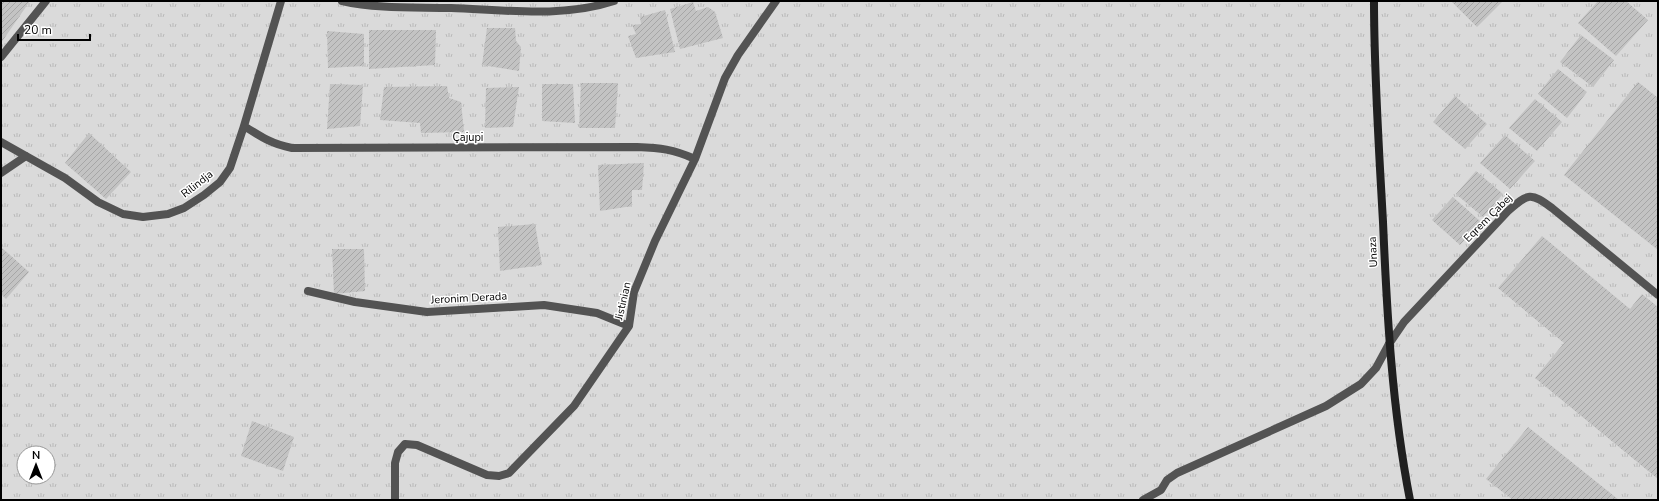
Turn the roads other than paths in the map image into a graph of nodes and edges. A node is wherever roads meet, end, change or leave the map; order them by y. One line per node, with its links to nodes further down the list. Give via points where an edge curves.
1 (46, 1): 7 (street)
2 (282, 1): 8 (street, Rilindja)
3 (342, 1): 4 (street, via 384,7 568,11)
4 (614, 1)
5 (776, 1): 11 (street, Jistinian, via 741,49 725,78)
6 (1374, 1): 16 (main road, Unaza, via 1374,50)
7 (1, 56)
8 (244, 126): 10 (street, Rilindja, via 230,168 220,182 184,208 168,214 143,217 123,214 98,202 65,178); 11 (street, Çajupi, via 276,145 292,148 637,147 679,151)
9 (1, 142): 10 (street, Rilindja)
10 (26, 156): 12 (street)
11 (695, 159): 15 (street, Jistinian, via 655,241 634,292)
12 (1, 173)
13 (308, 292): 15 (street, Jeronim Derada, via 355,302 427,312 544,305 597,313)
14 (1658, 295): 16 (street, Eqrem Çabej, via 1539,198 1528,196 1508,211 1404,322)
15 (630, 326): 17 (street, Jistinian, via 574,406 510,473 499,476 487,475 417,445 405,444 398,452 395,463)
16 (1389, 344): 18 (street, Eqrem Çabej, via 1376,368 1361,384 1326,406 1177,473 1167,480 1161,490); 19 (main road, Unaza, via 1395,406)
17 (395, 500)
18 (1143, 500)
19 (1410, 500)

